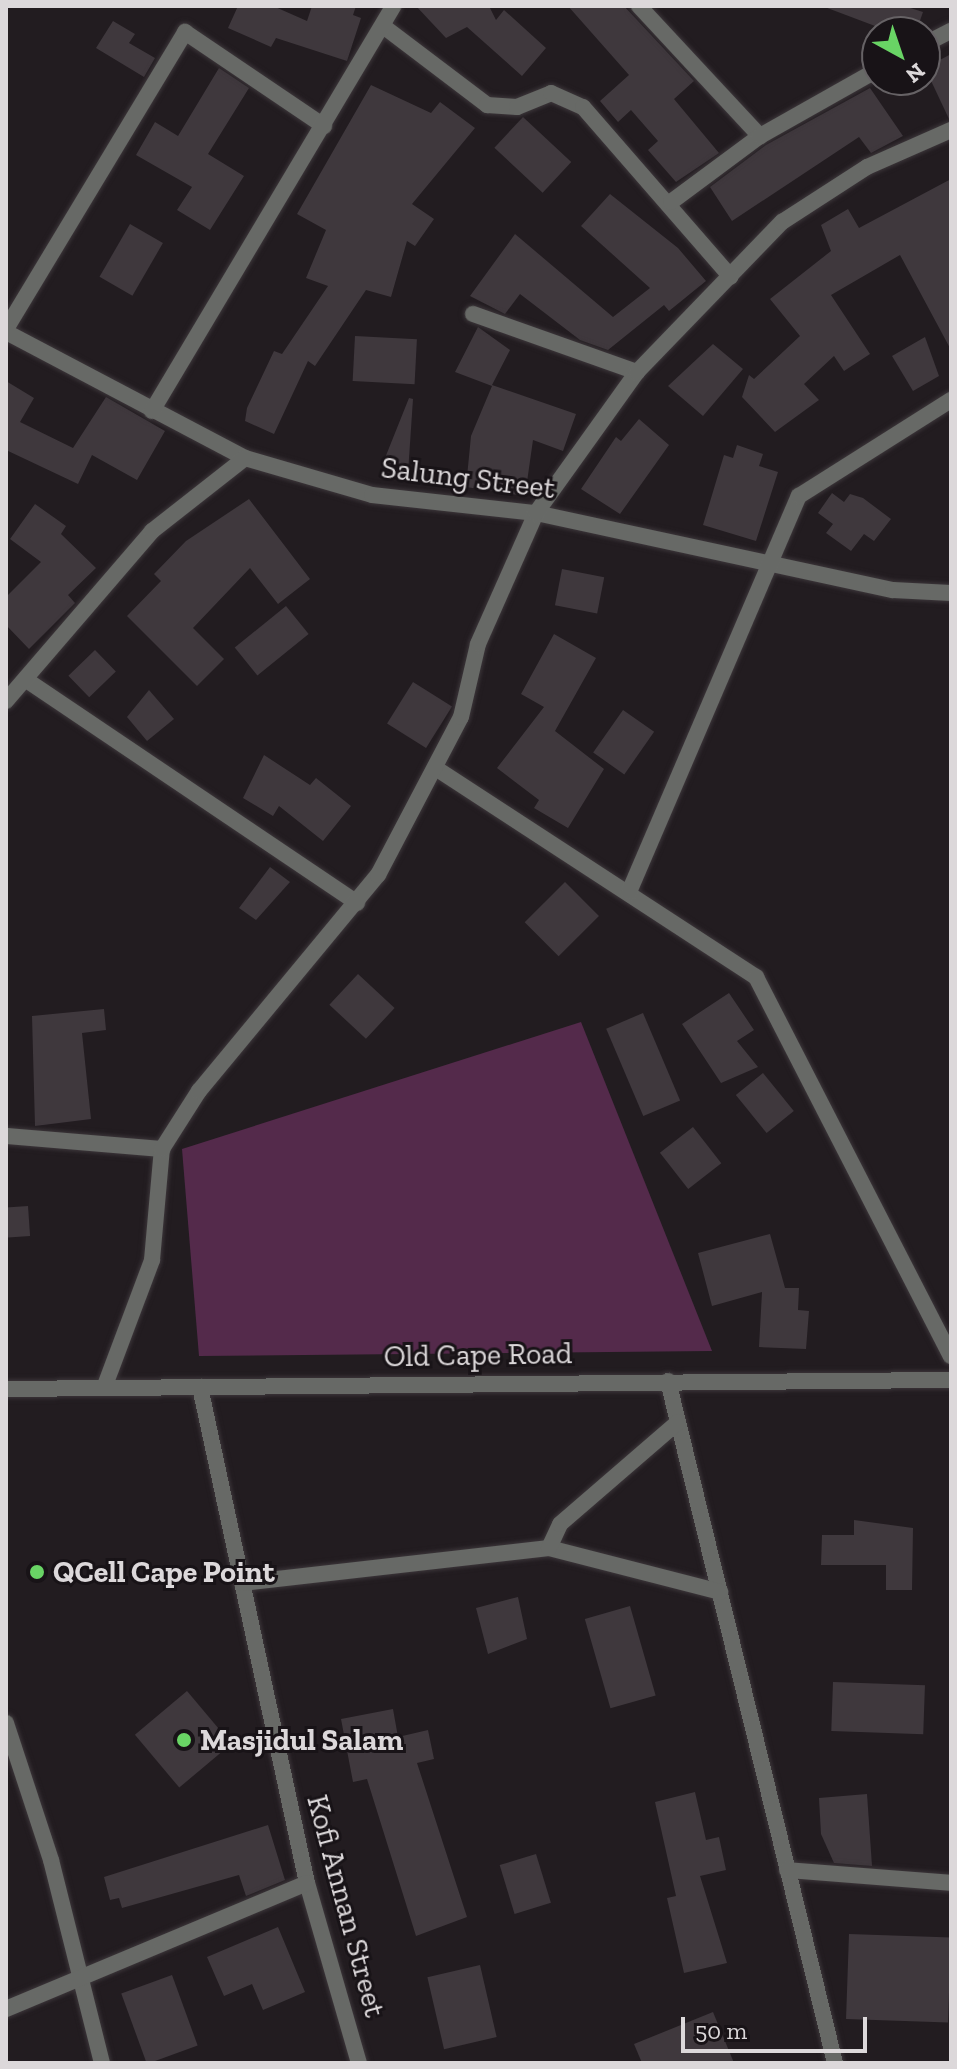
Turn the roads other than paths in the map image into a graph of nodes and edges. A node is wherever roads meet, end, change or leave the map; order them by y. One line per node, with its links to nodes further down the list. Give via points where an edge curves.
1 (393, 6): 3 (street)
2 (639, 6): 7 (street)
3 (383, 26): 5 (street); 8 (street, via 487,105 517,107 551,93 583,107)
4 (861, 79): 7 (street)
5 (324, 126): 11 (street, via 185,32); 14 (street)
6 (951, 130): 9 (street, via 867,167 782,222)
7 (760, 136): 8 (street)
8 (671, 202): 9 (street)
9 (731, 277): 12 (street)
10 (473, 314): 12 (street)
11 (6, 331): 14 (street, Salung Street)
12 (637, 372): 16 (street)
13 (951, 400): 17 (street, via 799,496)
14 (152, 411): 15 (street, Salung Street)
15 (245, 458): 16 (street, Salung Street, via 372,495); 19 (street, via 152,531)
16 (536, 513): 17 (street, Salung Street); 21 (street, via 478,644 461,717)
17 (770, 561): 18 (street, Salung Street, via 893,590); 22 (street)
18 (951, 593)
19 (28, 681): 20 (street); 23 (street)
20 (6, 701)
21 (437, 769): 22 (street); 23 (street)
22 (629, 892): 26 (street, via 756,977)
23 (357, 903): 25 (street, via 199,1091)
24 (6, 1136): 25 (street)
25 (162, 1149): 30 (street, via 152,1260)
26 (951, 1356)
27 (951, 1380): 28 (street, Old Cape Road)
28 (668, 1381): 29 (street, Old Cape Road); 32 (street)
29 (200, 1387): 30 (street, Old Cape Road); 34 (street, Kofi Annan Street)
30 (104, 1388): 31 (street, Old Cape Road)
31 (6, 1389)
32 (678, 1422): 33 (street, via 560,1524); 35 (street)
33 (549, 1548): 34 (street); 35 (street)
34 (242, 1583): 38 (street, Kofi Annan Street)
35 (720, 1592): 37 (street)
36 (6, 1723): 40 (street)
37 (787, 1870): 39 (street); 44 (street)
38 (307, 1883): 40 (street); 43 (street, Kofi Annan Street)
39 (951, 1883)
40 (80, 1973): 41 (street); 42 (street)
41 (6, 2009)
42 (102, 2063)
43 (359, 2063)
44 (835, 2063)

